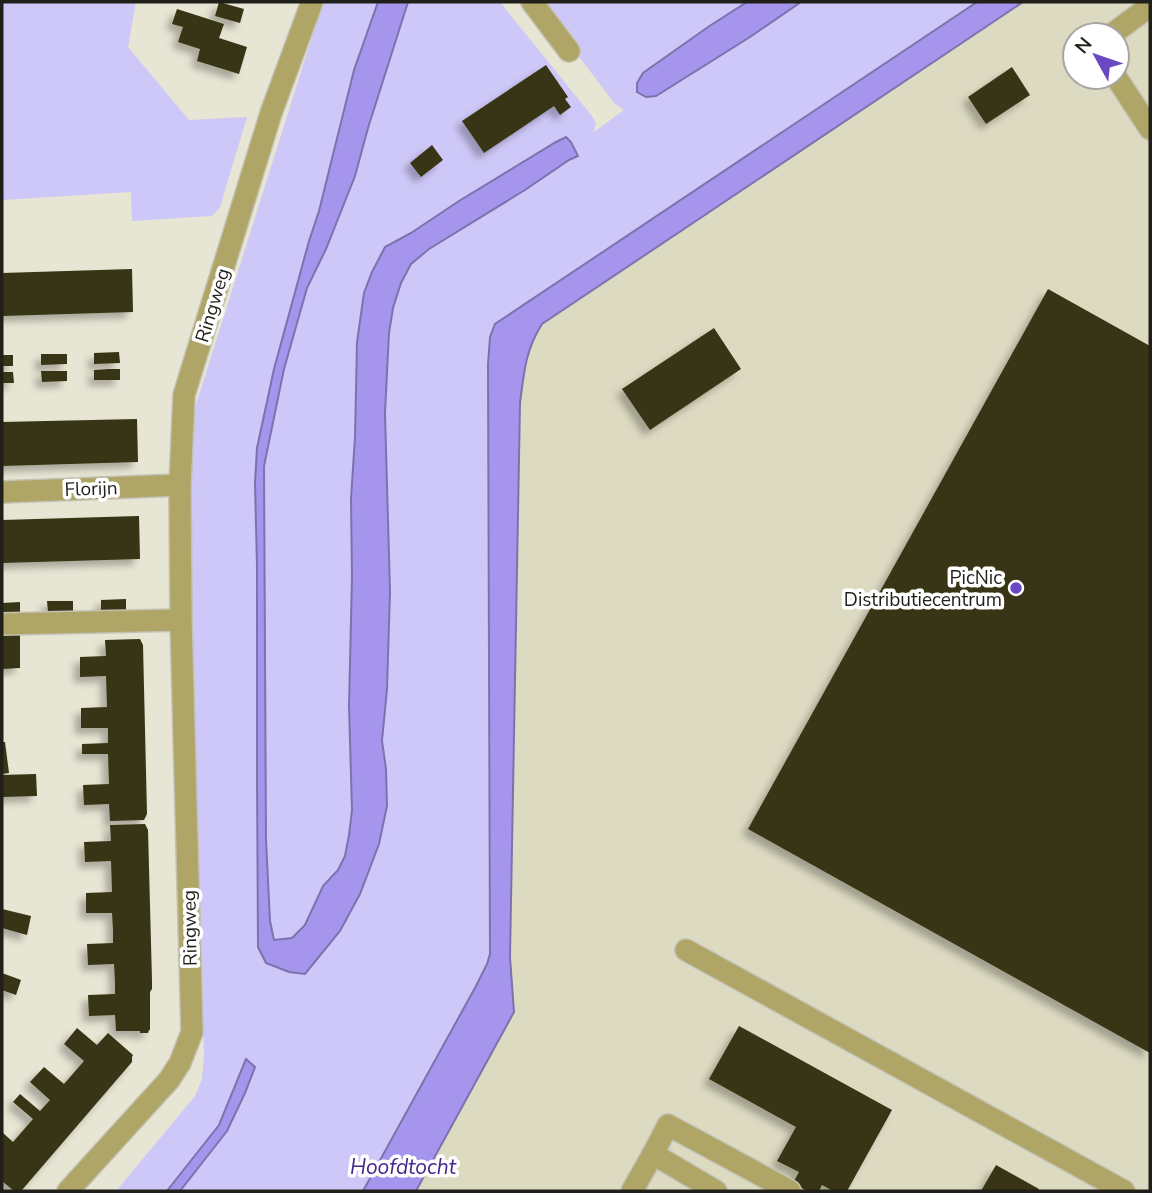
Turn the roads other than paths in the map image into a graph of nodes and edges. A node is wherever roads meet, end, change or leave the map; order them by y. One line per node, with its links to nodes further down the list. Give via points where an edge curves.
1 (312, 2): 8 (street, Ringweg, via 271,113 184,395)
2 (532, 2): 5 (street)
3 (1150, 6): 4 (street)
4 (1130, 21)
5 (569, 51)
6 (1125, 91): 7 (street)
7 (1150, 129)
8 (180, 485): 9 (street, Florijn); 10 (street, Ringweg)
9 (2, 492)
10 (181, 620): 11 (street); 14 (street, Ringweg, via 192,1032 169,1080)
11 (2, 624)
12 (686, 950): 18 (street)
13 (653, 1154): 15 (street); 16 (street); 17 (street, via 668,1125)
14 (68, 1191)
15 (632, 1191)
16 (716, 1191)
17 (790, 1191)
18 (1124, 1191)

